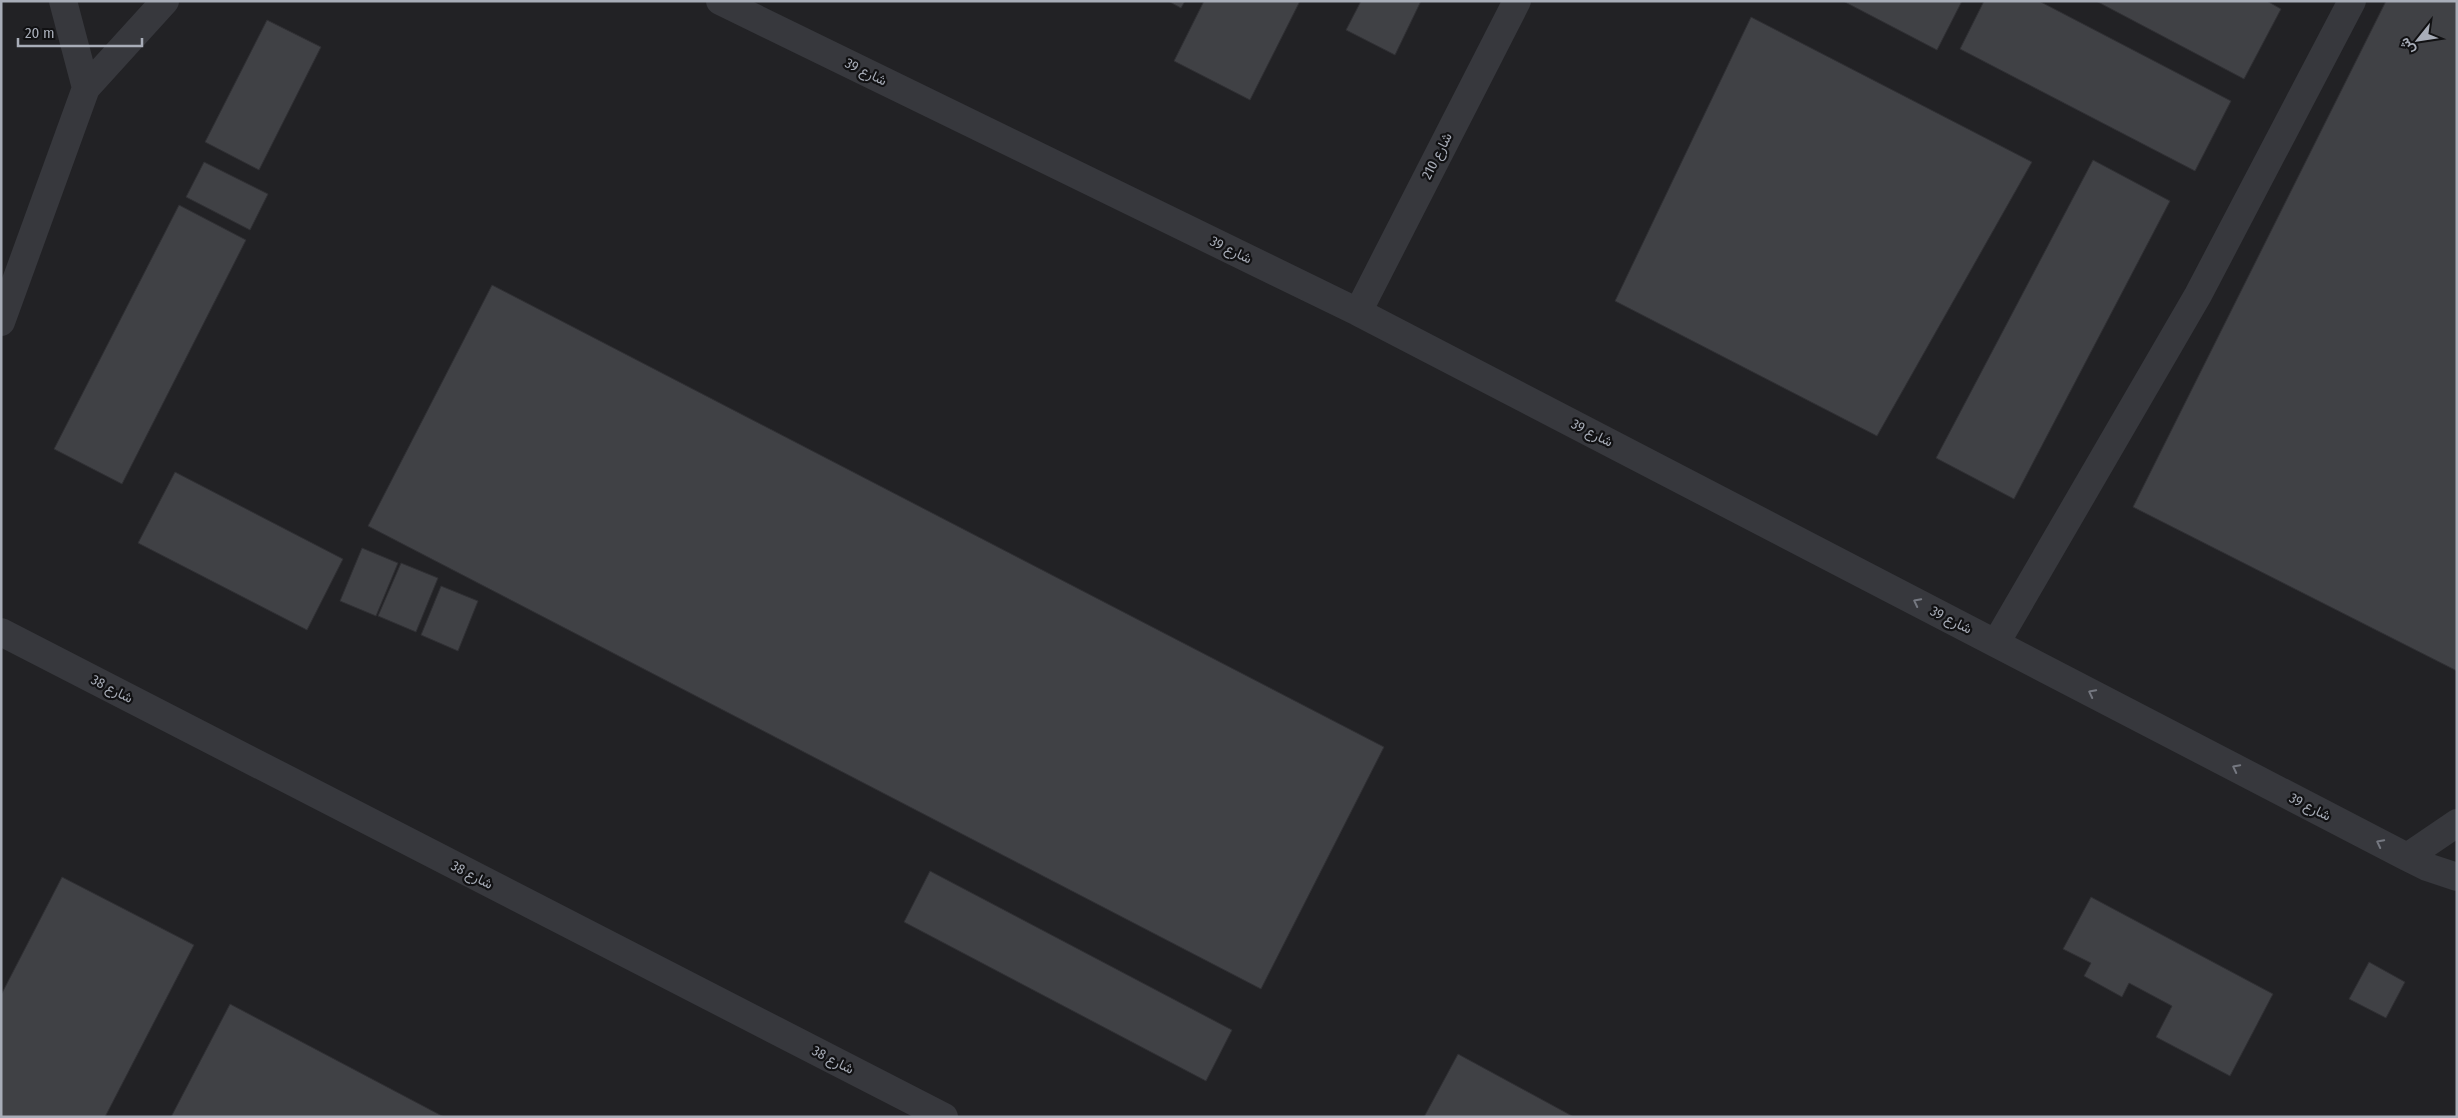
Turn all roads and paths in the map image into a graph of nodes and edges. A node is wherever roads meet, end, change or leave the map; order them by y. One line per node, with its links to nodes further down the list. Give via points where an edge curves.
1 (63, 1): 6 (street)
2 (165, 1): 6 (street)
3 (720, 1): 7 (street, شارع 39)
4 (1517, 1): 7 (street, شارع 210)
5 (2352, 1): 10 (street, via 2198,295)
6 (86, 88): 8 (street)
7 (1358, 312): 10 (street, شارع 39, one-way to 7)
8 (1, 322)
9 (1, 632): 14 (street, شارع 38)
10 (1996, 644): 12 (street, شارع 39, one-way to 10)
11 (2457, 823): 12 (street)
12 (2407, 857): 13 (street, شارع 39)
13 (2457, 877)
14 (944, 1117)

